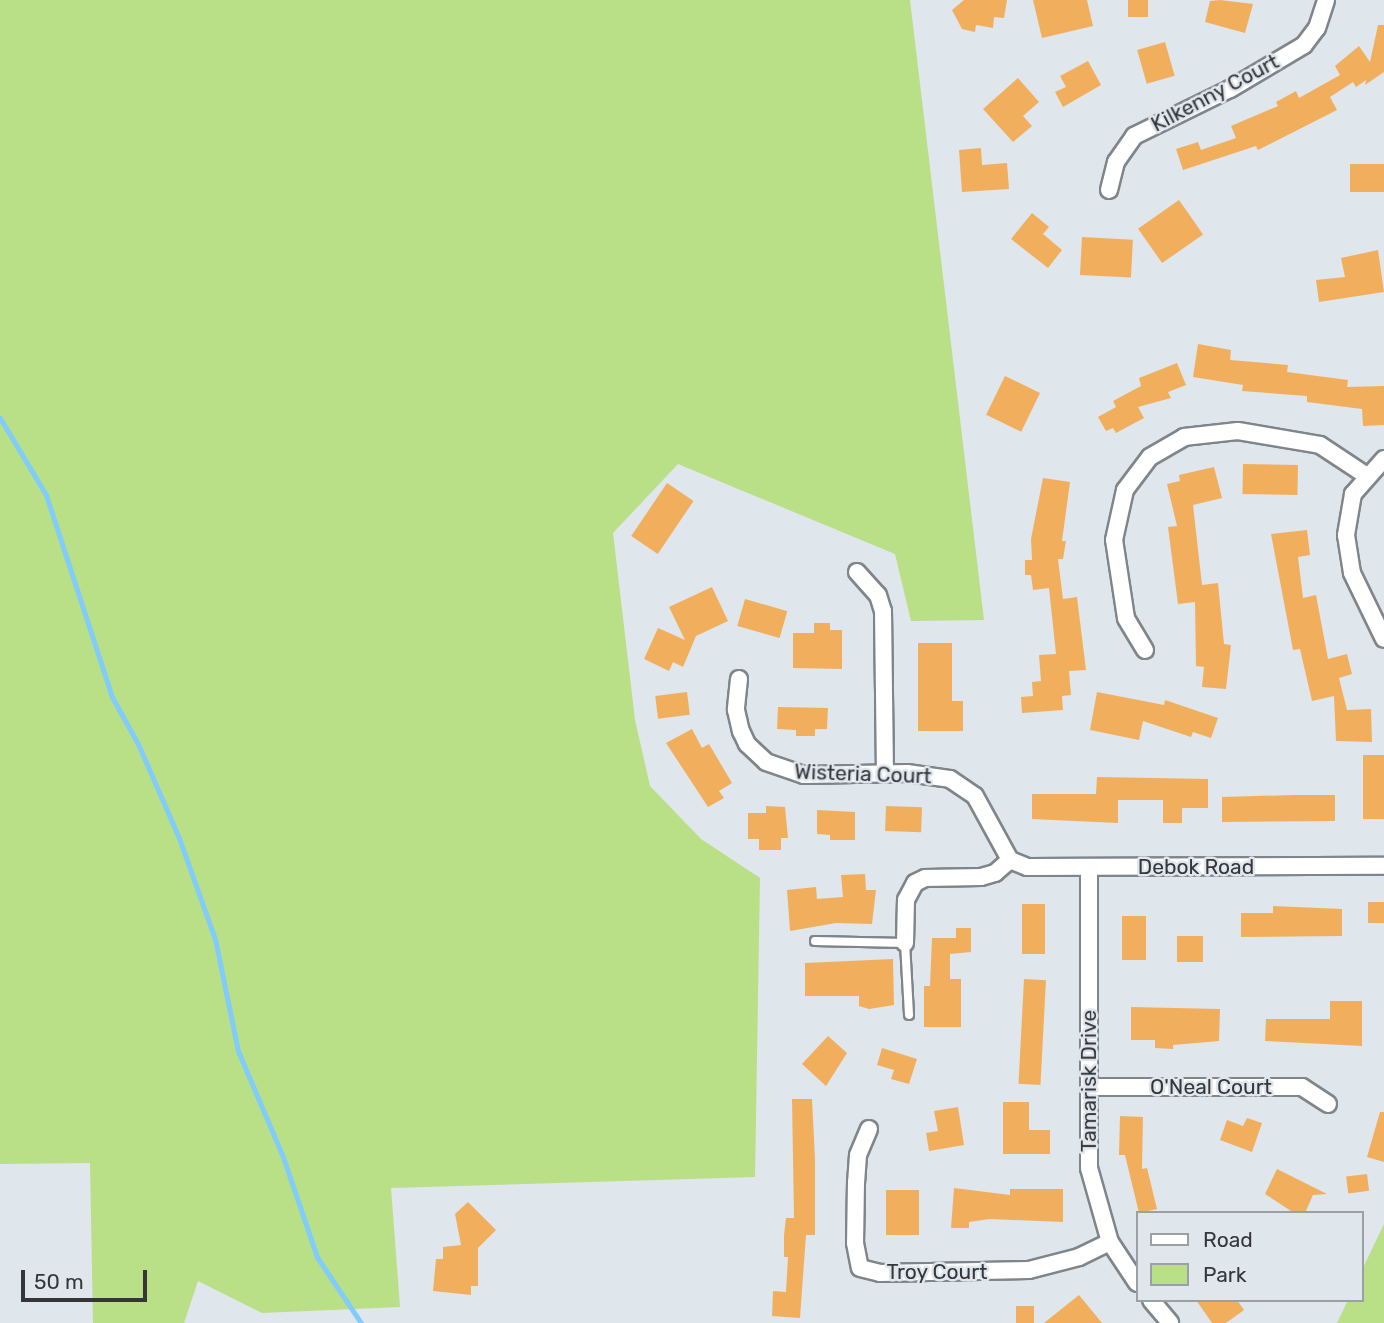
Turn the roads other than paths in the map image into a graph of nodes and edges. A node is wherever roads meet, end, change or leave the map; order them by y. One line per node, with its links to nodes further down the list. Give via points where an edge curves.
1 (1326, 0): 2 (street, Kilkenny Court, via 1317,28 1304,45 1230,89 1134,136 1116,162)
2 (1110, 190)
3 (1384, 459): 4 (street)
4 (1367, 475): 6 (street, via 1353,494 1347,546 1352,573); 7 (street, via 1320,445 1238,430 1184,437 1150,457 1125,490 1114,540 1126,618)
5 (857, 572): 9 (street, via 878,595 883,611)
6 (1384, 639)
7 (1145, 650)
8 (739, 680): 9 (street, Wisteria Court, via 736,710 741,731 766,762 804,775)
9 (885, 773): 10 (street, Wisteria Court, via 929,774 964,786 975,796)
10 (1010, 860): 12 (street, Debok Road, via 1027,867); 14 (street, via 981,877 925,878 915,883 906,900)
11 (1384, 866): 12 (street, Debok Road)
12 (1089, 867): 16 (street, Tamarisk Drive)
13 (815, 941): 14 (lane)
14 (905, 943): 15 (lane)
15 (909, 1015)
16 (1089, 1087): 17 (street, O'Neal Court, via 1302,1087); 19 (street, Tamarisk Drive, via 1089,1168)
17 (1328, 1104)
18 (869, 1129): 19 (street, Troy Court, via 858,1156 856,1182 855,1243 860,1268 880,1273 1029,1270 1079,1257)
19 (1110, 1242): 20 (street, Tamarisk Drive)
20 (1136, 1281)
21 (1153, 1302): 22 (street)
22 (1170, 1323)

